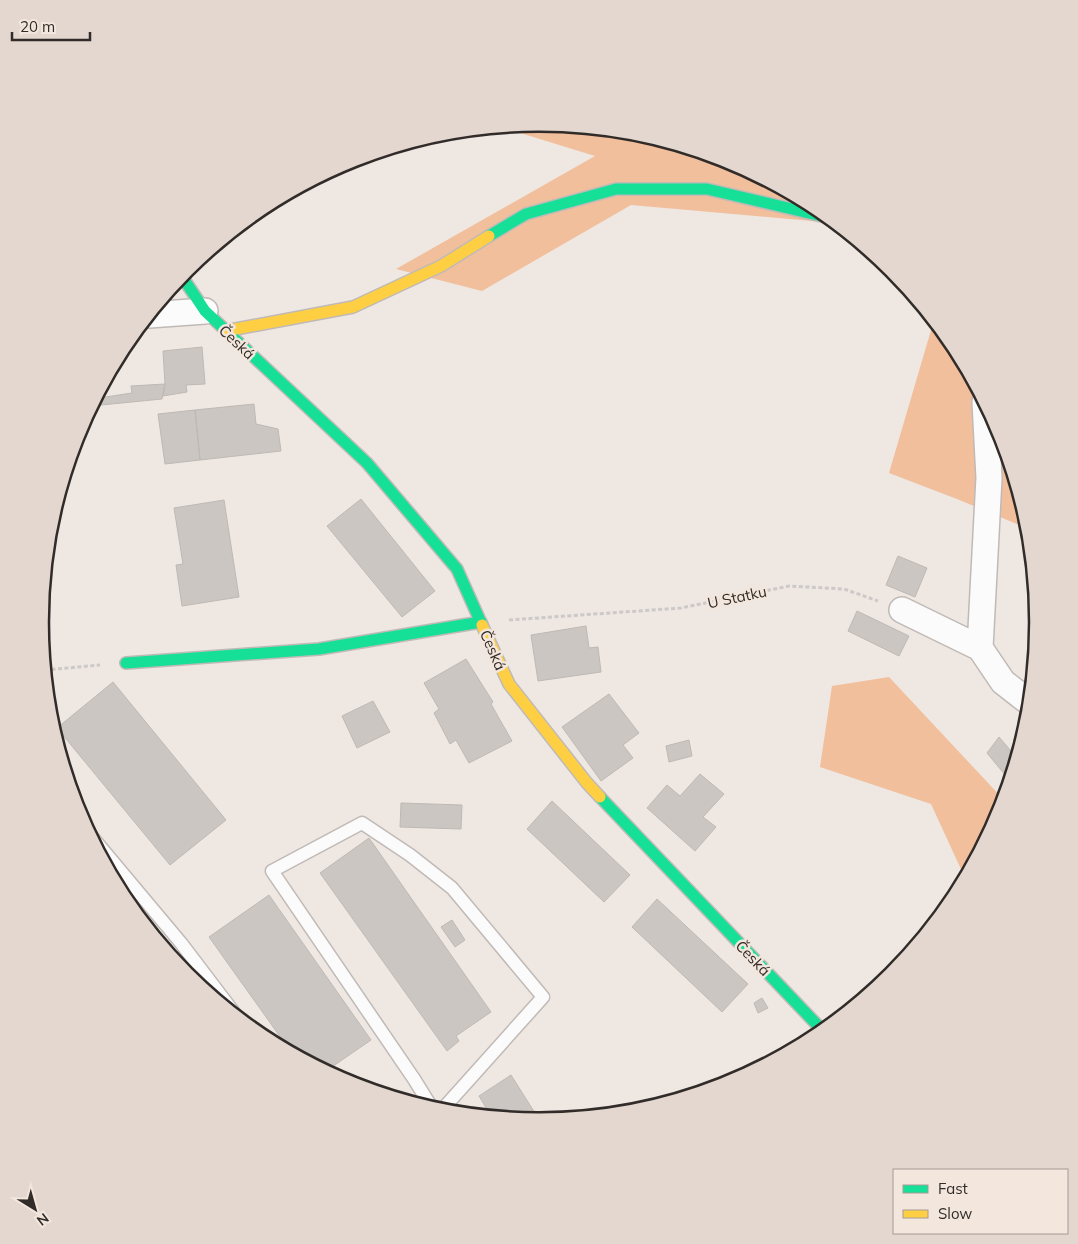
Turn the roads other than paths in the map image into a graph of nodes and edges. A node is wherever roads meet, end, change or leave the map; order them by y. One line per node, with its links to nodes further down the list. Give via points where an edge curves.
1 (810, 213): 5 (street, via 707,189 616,189 526,214 441,266 353,307)
2 (186, 282): 3 (street, Česká)
3 (205, 311): 4 (street); 5 (street, Česká)
4 (158, 314)
5 (225, 331): 8 (street, Česká, via 367,463 457,569)
6 (985, 419): 9 (street, via 989,478)
7 (902, 610): 9 (street)
8 (481, 622): 10 (street, via 319,649); 14 (street, Česká, via 509,684 587,783)
9 (980, 648): 11 (street, via 1003,682)
10 (126, 663)
11 (1023, 698)
12 (108, 856): 13 (lane)
13 (220, 994)
14 (818, 1025)
15 (427, 1099): 16 (lane, via 272,871 362,823 452,888 543,996)
16 (447, 1104)

